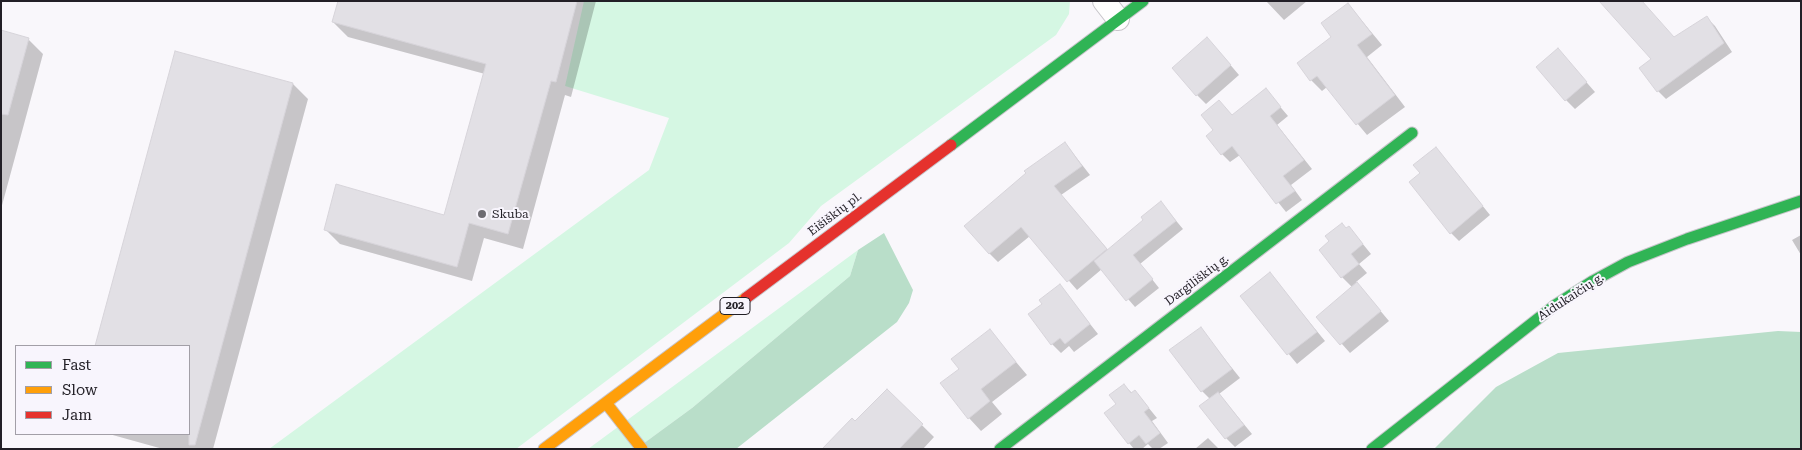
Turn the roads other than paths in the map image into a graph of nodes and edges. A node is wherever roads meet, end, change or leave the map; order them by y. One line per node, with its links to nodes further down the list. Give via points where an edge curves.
1 (1104, 1): 3 (street)
2 (1143, 1): 3 (street, Eišiškių pl. / 202)
3 (1118, 19): 6 (street, Eišiškių pl. / 202)
4 (1412, 133): 7 (street, Dargiliškių g.)
5 (1801, 201): 10 (street, Aidukaičių g., via 1679,242 1628,262 1593,281 1554,306)
6 (606, 403): 8 (street, Eišiškių pl. / 202); 9 (street)
7 (1012, 445)
8 (544, 449)
9 (642, 449)
10 (1372, 449)

